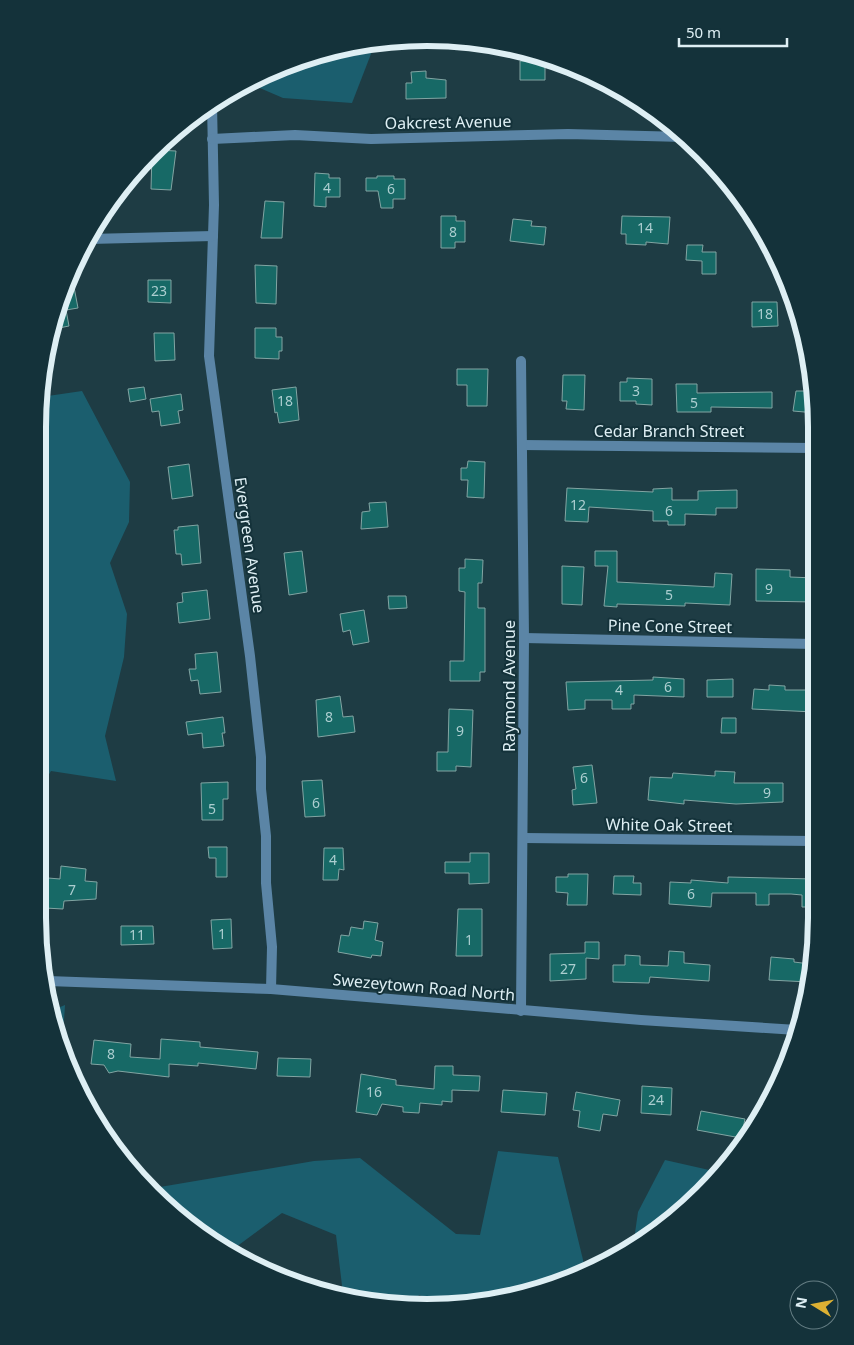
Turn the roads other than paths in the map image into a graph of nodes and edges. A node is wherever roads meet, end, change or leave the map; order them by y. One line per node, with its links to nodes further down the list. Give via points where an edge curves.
1 (212, 112): 3 (street, Evergreen Avenue)
2 (673, 137): 3 (street, Oakcrest Avenue, via 568,134 370,139 295,135)
3 (212, 139): 4 (street, Evergreen Avenue)
4 (213, 236): 5 (street); 14 (street, Evergreen Avenue, via 209,356 261,757 272,947)
5 (96, 240)
6 (521, 361): 7 (street, Raymond Avenue)
7 (522, 445): 8 (street, Cedar Branch Street); 9 (street, Raymond Avenue)
8 (808, 448)
9 (524, 638): 10 (street, Pine Cone Street); 11 (street, Raymond Avenue)
10 (808, 644)
11 (524, 838): 12 (street, White Oak Street); 15 (street, Raymond Avenue)
12 (808, 841)
13 (52, 981): 14 (street, Swezeytown Road North)
14 (271, 989): 15 (street, Swezeytown Road North)
15 (521, 1011): 16 (street, Swezeytown Road North)
16 (791, 1030)

